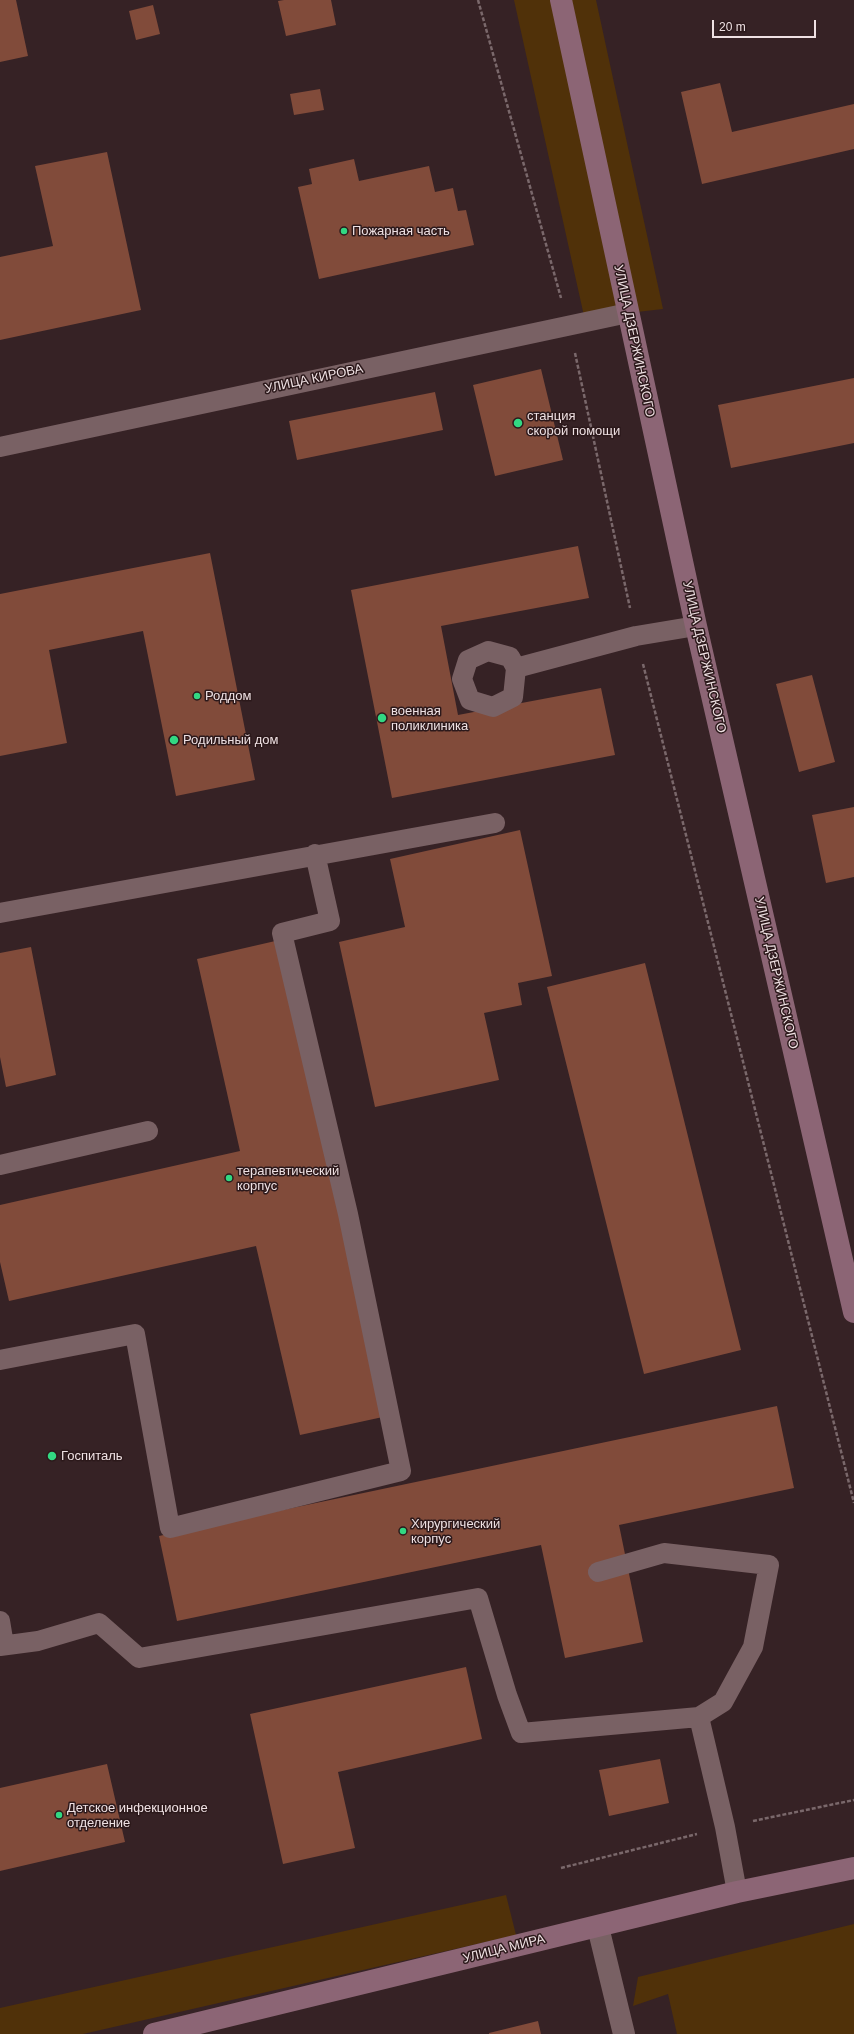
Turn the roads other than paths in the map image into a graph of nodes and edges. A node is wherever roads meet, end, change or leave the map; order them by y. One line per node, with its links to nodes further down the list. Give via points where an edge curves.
1 (560, 0): 2 (street, УЛИЦА ДЗЕРЖИНСКОГО)
2 (628, 313): 3 (lane, УЛИЦА КИРОВА); 4 (street, УЛИЦА ДЗЕРЖИНСКОГО)
3 (0, 447)
4 (696, 626): 5 (lane, via 636,636); 11 (street, УЛИЦА ДЗЕРЖИНСКОГО)
5 (516, 668)
6 (495, 823): 7 (lane)
7 (315, 854): 8 (lane); 12 (lane, via 330,921 282,933 348,1214 401,1471 170,1528 135,1334)
8 (0, 913)
9 (148, 1131): 10 (lane)
10 (0, 1165)
11 (854, 1312)
12 (0, 1360)
13 (598, 1572): 16 (lane, via 664,1553 769,1565 752,1647 722,1702)
14 (0, 1620): 15 (lane)
15 (2, 1645): 16 (lane, via 38,1641 99,1624 139,1658 478,1598 507,1695 522,1733)
16 (699, 1717): 18 (lane, via 725,1827)
17 (854, 1868): 18 (street, УЛИЦА МИРА)
18 (737, 1892): 19 (street, УЛИЦА МИРА)
19 (598, 1926): 20 (street, УЛИЦА МИРА); 21 (street)
20 (154, 2034)
21 (624, 2034)

